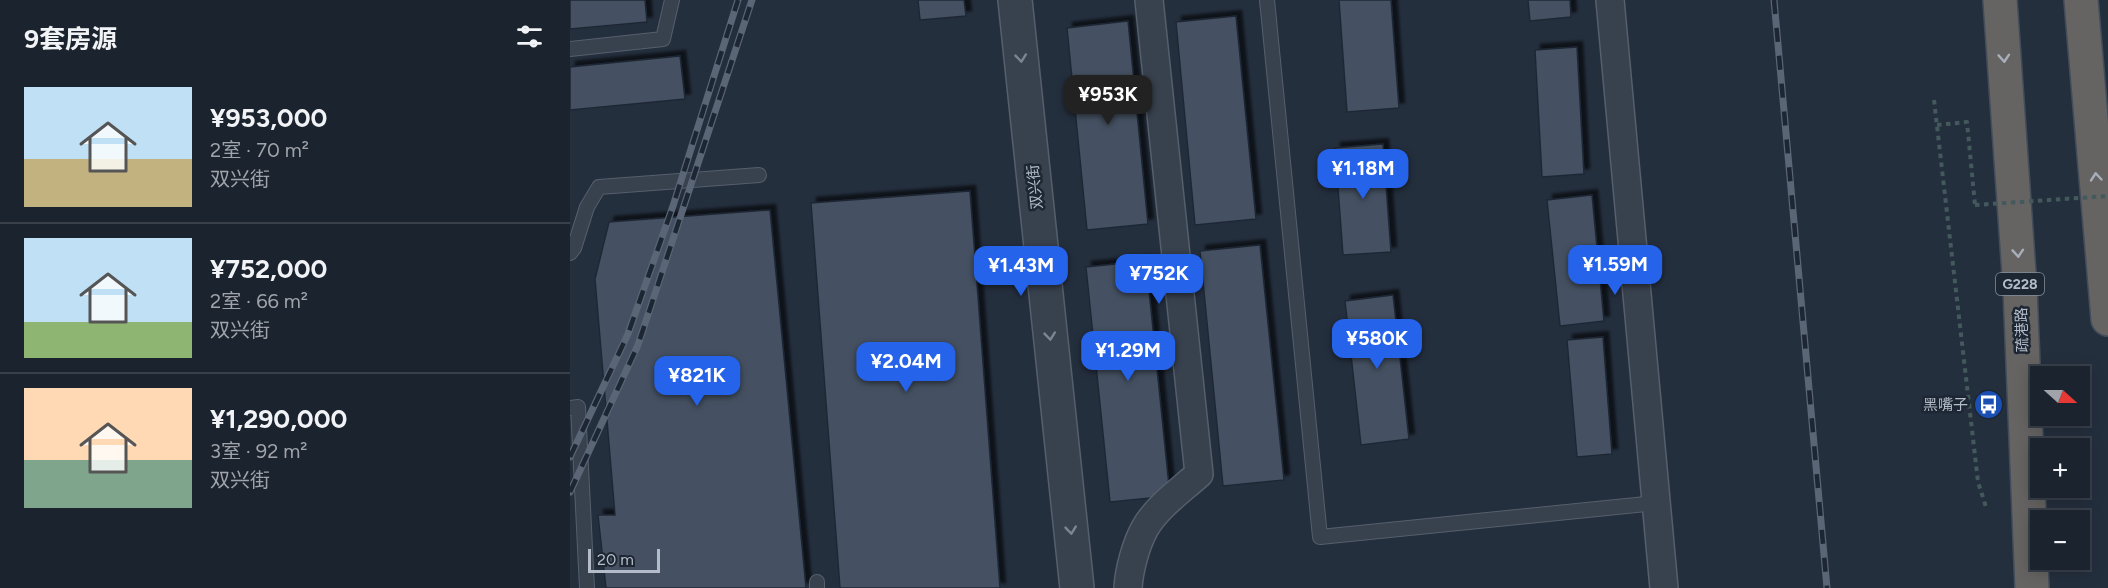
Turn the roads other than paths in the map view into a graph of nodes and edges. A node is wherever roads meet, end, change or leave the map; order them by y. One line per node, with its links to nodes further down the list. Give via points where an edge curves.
1 (672, 0): 8 (lane, via 663,39)
2 (1015, 0): 15 (street, 双兴街, one-way to 15)
3 (1149, 0): 16 (street, via 1199,474 1145,528 1129,573)
4 (1267, 0): 13 (lane, via 1320,537)
5 (1610, 0): 13 (street)
6 (2000, 0): 18 (highway, 疏港路 / G228, one-way to 18, via 2020,288)
7 (2081, 0): 11 (highway, one-way to 7)
8 (570, 49)
9 (759, 175): 10 (lane, via 599,187)
10 (570, 253)
11 (2108, 319)
12 (570, 408): 14 (lane, via 578,407)
13 (1656, 503): 17 (street)
14 (586, 588)
15 (1077, 588)
16 (1128, 588)
17 (1664, 588)
18 (2032, 588)

